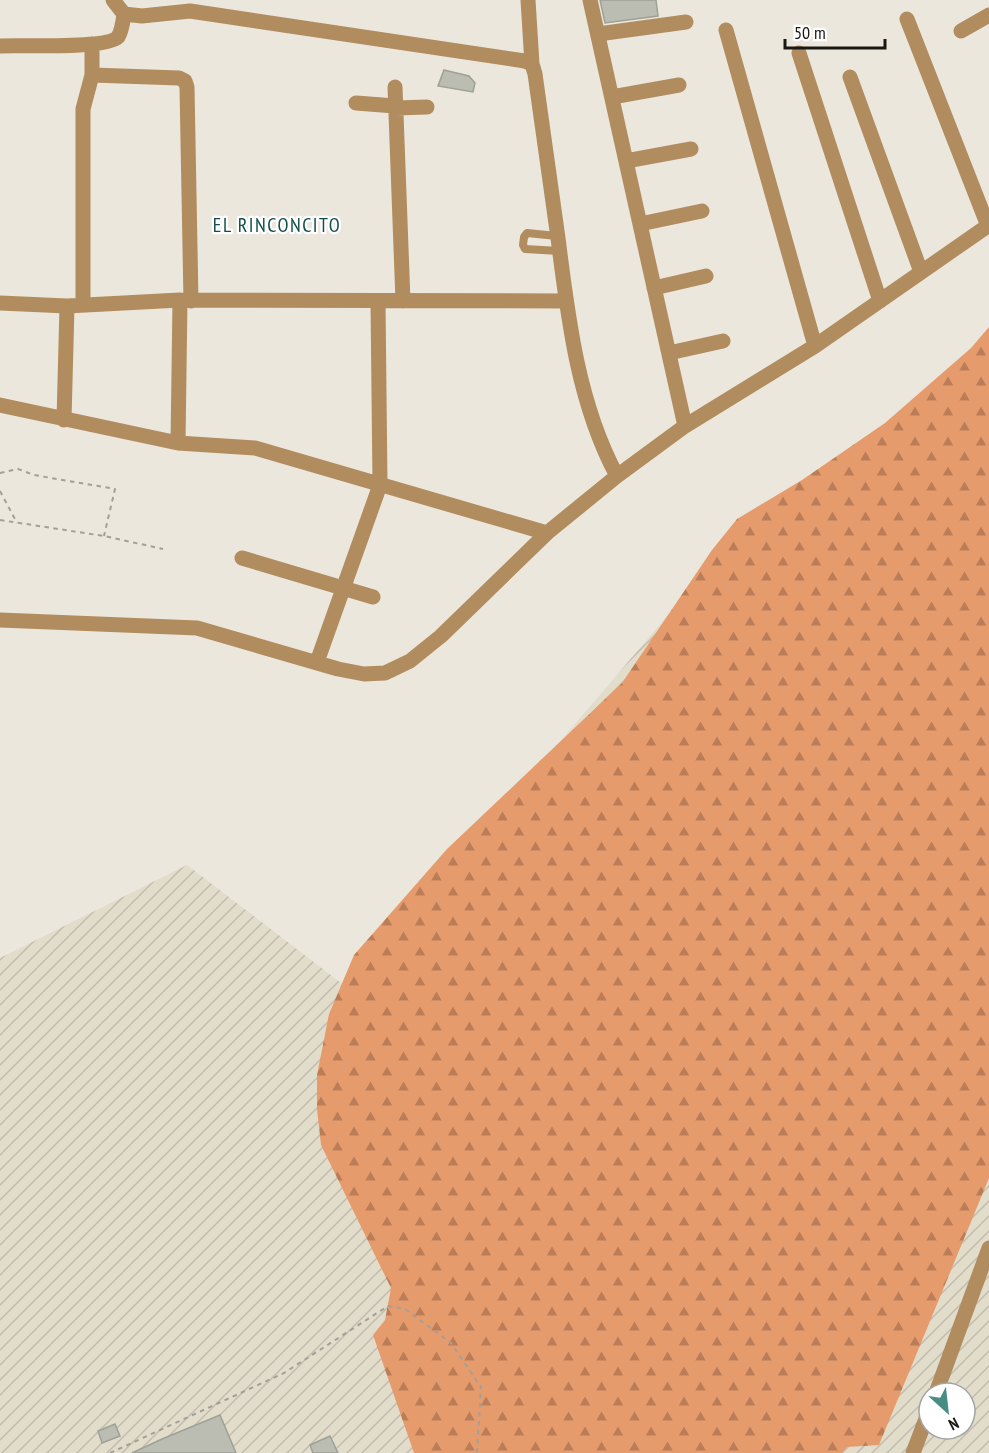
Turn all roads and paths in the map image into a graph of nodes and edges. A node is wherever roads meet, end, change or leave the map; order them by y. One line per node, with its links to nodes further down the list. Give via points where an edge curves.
1 (113, 0): 4 (street)
2 (528, 0): 14 (street)
3 (590, 0): 10 (street)
4 (124, 14): 11 (street, via 117,37); 14 (street, via 190,11)
5 (989, 15): 9 (street)
6 (907, 19): 27 (street)
7 (686, 22): 10 (street)
8 (726, 30): 40 (street)
9 (961, 31)
10 (598, 34): 19 (street)
11 (92, 44): 12 (street); 15 (street)
12 (0, 46)
13 (799, 53): 34 (street)
14 (532, 64): 33 (street)
15 (92, 75): 31 (street, via 185,81); 37 (street, via 83,109)
16 (850, 77): 28 (street)
17 (679, 85): 19 (street)
18 (395, 87): 21 (street)
19 (612, 97): 24 (street)
20 (356, 103): 21 (street)
21 (396, 107): 22 (street); 32 (street)
22 (426, 107)
23 (691, 148): 24 (street)
24 (626, 162): 26 (street)
25 (702, 211): 26 (street)
26 (640, 224): 30 (street)
27 (988, 225): 28 (street)
28 (921, 272): 34 (street)
29 (706, 276): 30 (street)
30 (654, 288): 41 (street)
31 (185, 301): 35 (street); 37 (street); 45 (street)
32 (403, 301): 33 (street); 35 (street)
33 (566, 301): 47 (street, via 581,379 597,432)
34 (880, 301): 40 (street)
35 (378, 302): 48 (street)
36 (0, 303): 38 (street)
37 (83, 304): 38 (street)
38 (67, 306): 43 (street)
39 (723, 341): 41 (street)
40 (815, 346): 44 (street)
41 (669, 353): 44 (street)
42 (1, 409): 43 (street)
43 (64, 420): 45 (street)
44 (685, 426): 47 (street)
45 (178, 443): 48 (street, via 255,448)
46 (0, 472): 53 (path, via 18,469 115,489)
47 (617, 476): 52 (street)
48 (380, 485): 52 (street); 56 (street)
49 (0, 491): 51 (path)
50 (0, 520): 51 (path)
51 (17, 524): 53 (path)
52 (547, 533): 59 (street, via 410,661 385,673 364,674)
53 (104, 536): 54 (path)
54 (163, 549)
55 (242, 558): 56 (street)
56 (343, 589): 57 (street); 59 (street)
57 (373, 597)
58 (0, 620): 59 (street, via 197,628)
59 (317, 662)
60 (989, 1248): 61 (street)
61 (940, 1381)
62 (110, 1453): 63 (path, via 284,1373 388,1306 405,1309 451,1343 481,1387)
63 (477, 1453)

